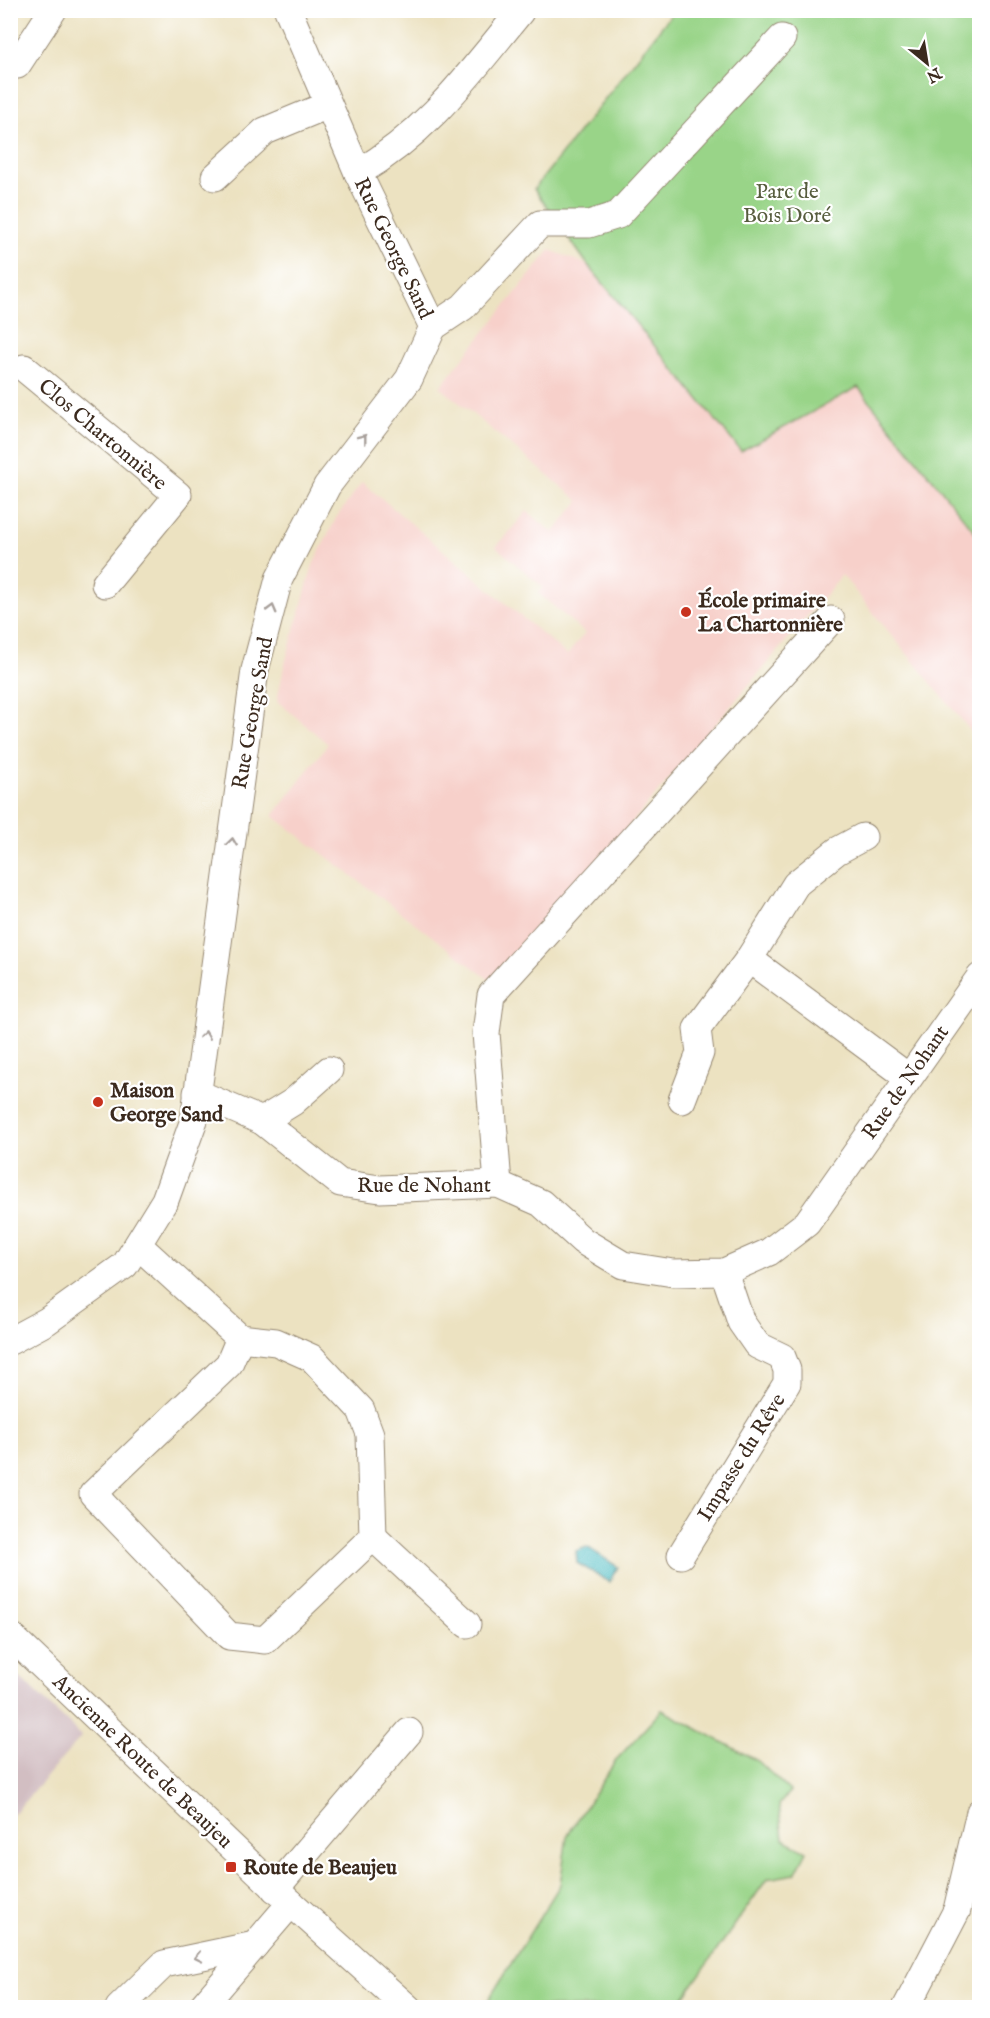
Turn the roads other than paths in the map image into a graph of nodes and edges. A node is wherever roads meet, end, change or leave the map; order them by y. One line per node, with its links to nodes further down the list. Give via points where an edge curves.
1 (53, 10): 5 (street)
2 (288, 10): 6 (street, Rue George Sand)
3 (518, 10): 7 (street, via 438,112 387,156)
4 (782, 38): 9 (street, via 618,215 589,224 540,224 463,307)
5 (17, 65)
6 (328, 105): 7 (street, Rue George Sand); 8 (street, via 265,131)
7 (358, 173): 9 (street, Rue George Sand)
8 (215, 177)
9 (433, 327): 18 (street, Rue George Sand, one-way to 9, via 255,670 279,579 327,486 410,379)
10 (15, 370): 11 (street, Clos Chartonnière, via 178,495)
11 (105, 584)
12 (831, 620): 21 (street, via 491,995 486,1033)
13 (863, 837): 14 (street, via 837,851 796,884)
14 (749, 959): 17 (street); 19 (street, via 697,1029 700,1053)
15 (980, 977): 17 (street, Rue de Nohant)
16 (328, 1070): 20 (street, via 293,1102)
17 (908, 1077): 23 (street, Rue de Nohant, via 807,1223 769,1252)
18 (197, 1093): 20 (street, Rue de Nohant); 22 (street, Rue George Sand, via 194,1120 165,1200)
19 (682, 1100)
20 (262, 1121): 21 (street, Rue de Nohant, via 340,1183 380,1189)
21 (498, 1184): 23 (street, Rue de Nohant, via 541,1203 583,1241 623,1265 673,1273)
22 (138, 1245): 24 (street); 25 (street, Rue George Sand, via 125,1265 47,1321)
23 (724, 1272): 27 (street, Impasse du Rêve, via 741,1322 757,1345 782,1357 787,1383)
24 (240, 1338): 26 (street, via 276,1342 312,1358 362,1410 370,1434); 26 (street, via 230,1364 93,1494 229,1636 265,1640)
25 (10, 1341)
26 (373, 1537): 28 (street)
27 (681, 1555)
28 (467, 1624)
29 (10, 1635): 32 (street, Ancienne Route de Beaujeu)
30 (409, 1732): 32 (street)
31 (980, 1812): 33 (street)
32 (283, 1896): 34 (street); 37 (street, Ancienne Route de Beaujeu)
33 (968, 1909): 38 (street)
34 (255, 1945): 35 (street, one-way to 35, via 164,1964); 36 (street)
35 (119, 2007)
36 (201, 2007)
37 (408, 2007)
38 (906, 2007)

